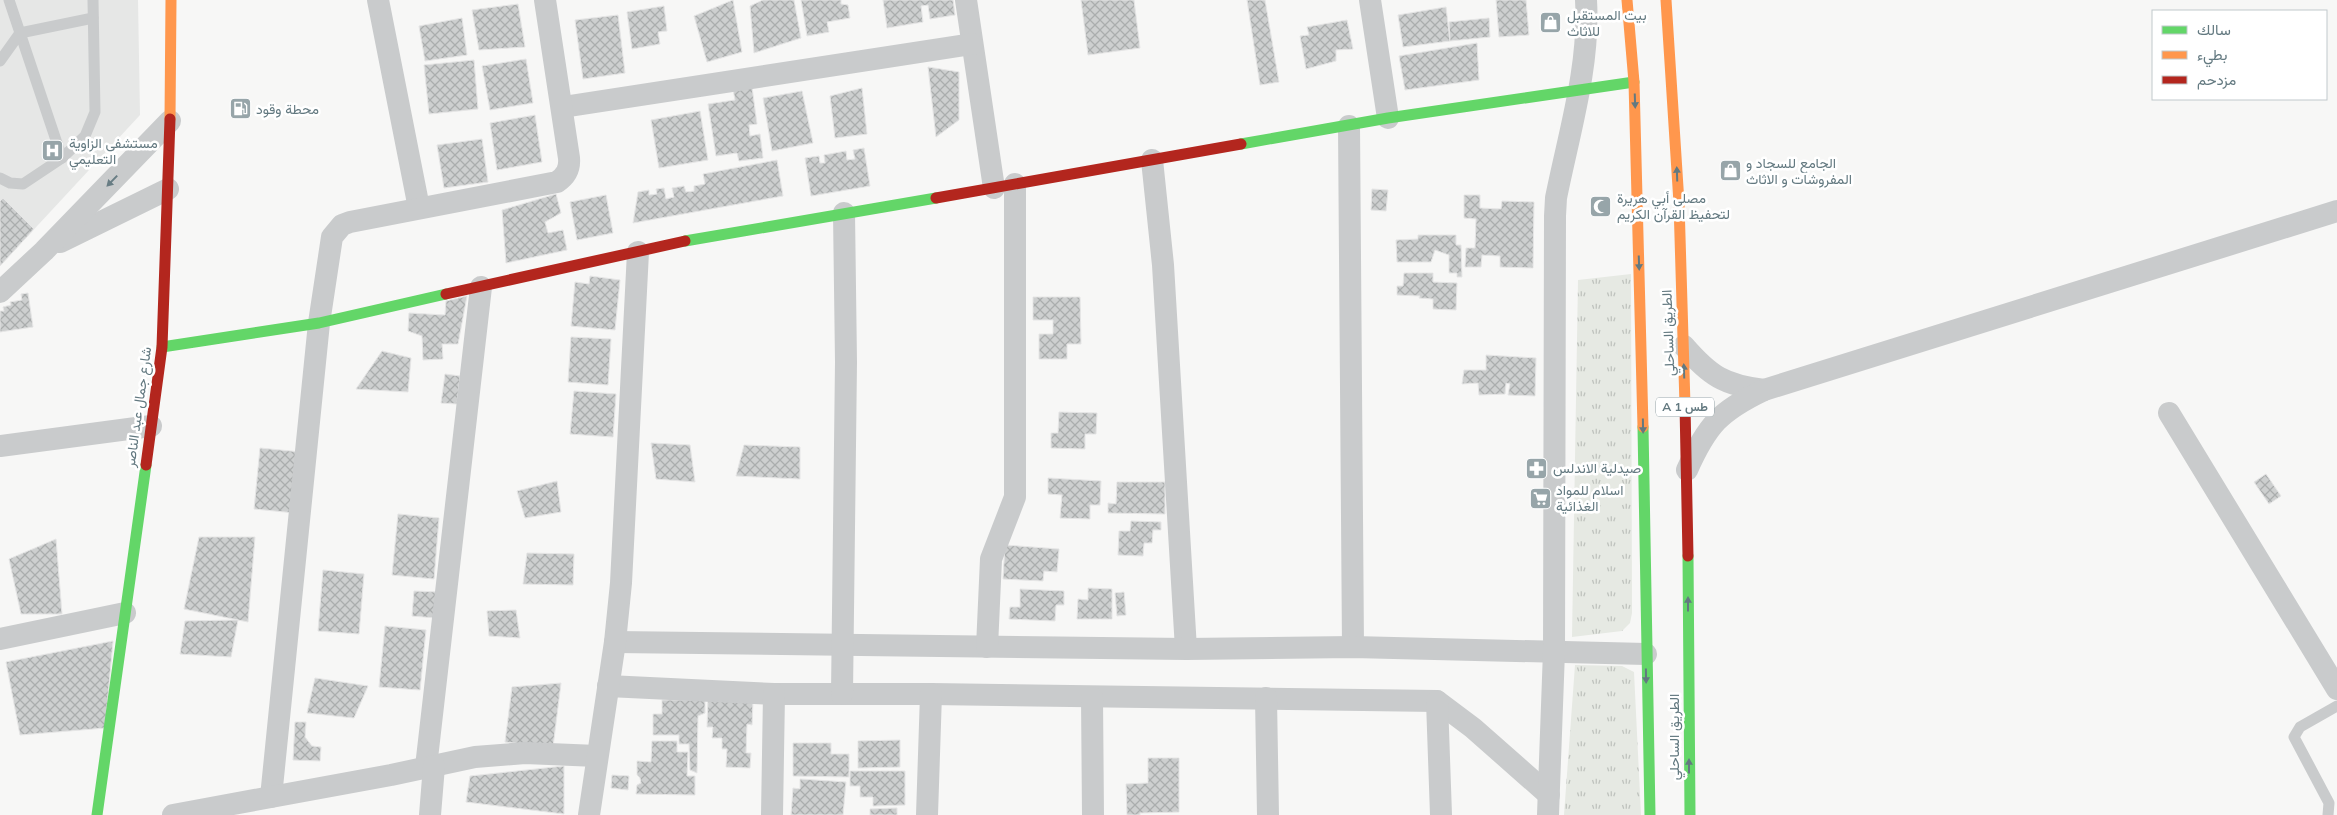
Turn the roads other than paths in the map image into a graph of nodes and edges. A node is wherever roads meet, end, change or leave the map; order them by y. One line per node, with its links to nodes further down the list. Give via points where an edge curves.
1 (10, 0): 12 (lane)
2 (93, 0): 11 (lane)
3 (171, 0): 19 (main road, شارع جمال عبد الناصر)
4 (378, 0): 26 (street)
5 (545, 0): 17 (street)
6 (966, 0): 13 (street)
7 (1370, 0): 18 (street)
8 (1586, 0): 16 (street)
9 (1627, 0): 15 (main road, الطريق الساحلي / A 1 طس)
10 (1666, 0): 34 (main road, الطريق الساحلي / A 1 طس, one-way to 10)
11 (93, 18): 12 (lane); 21 (lane, via 95,112 84,136)
12 (20, 33): 14 (lane); 21 (lane)
13 (972, 44): 17 (street); 24 (street)
14 (0, 61)
15 (1634, 82): 16 (main road); 49 (main road, الطريق الساحلي / A 1 طس, one-way to 49)
16 (1579, 89): 18 (main road); 48 (street, via 1555,216)
17 (563, 107): 26 (street, via 570,166 563,178 557,182)
18 (1388, 118): 20 (main road)
19 (170, 122): 25 (main road, شارع جمال عبد الناصر); 29 (street, one-way to 29)
20 (1349, 126): 22 (main road); 45 (street)
21 (62, 158): 23 (lane, via 22,184)
22 (1152, 160): 24 (main road); 47 (street, via 1162,265)
23 (0, 178)
24 (1004, 186): 28 (main road); 46 (street, via 1015,497 991,559)
25 (168, 188): 29 (street); 35 (main road, شارع جمال عبد الناصر)
26 (419, 208): 33 (street, via 350,222 336,230 330,245)
27 (2337, 211): 36 (street)
28 (844, 212): 30 (main road); 44 (street, via 846,362)
29 (44, 251): 32 (street)
30 (638, 252): 31 (main road); 43 (street, via 621,583)
31 (481, 287): 33 (main road); 60 (street)
32 (0, 292)
33 (319, 323): 35 (main road); 61 (street)
34 (1684, 346): 36 (street, via 1715,377); 40 (main road, الطريق الساحلي / A 1 طس, one-way to 34)
35 (162, 347): 38 (main road, شارع جمال عبد الناصر)
36 (1764, 390): 40 (street, via 1722,414 1707,430)
37 (2168, 413): 51 (street)
38 (150, 426): 39 (street); 41 (main road, شارع جمال عبد الناصر)
39 (0, 446)
40 (1687, 470): 73 (main road, الطريق الساحلي / A 1 طس, one-way to 40)
41 (125, 613): 42 (street); 63 (main road, شارع جمال عبد الناصر)
42 (0, 639)
43 (615, 642): 44 (street); 50 (street)
44 (842, 645): 46 (street); 53 (street)
45 (1353, 646): 47 (street); 48 (street)
46 (987, 647): 47 (street)
47 (1186, 648)
48 (1554, 651): 49 (street); 62 (street)
49 (1646, 654): 72 (main road, الطريق الساحلي / A 1 طس, one-way to 72)
50 (608, 686): 52 (street); 59 (street)
51 (2337, 689)
52 (774, 694): 53 (street); 67 (street)
53 (842, 694): 54 (street)
54 (930, 694): 55 (street); 68 (street)
55 (1092, 698): 56 (street); 69 (street)
56 (1266, 698): 57 (street); 70 (street)
57 (1437, 701): 62 (street, via 1472,728); 71 (street)
58 (2337, 706): 74 (lane, via 2300,727 2294,737 2329,803)
59 (596, 756): 60 (street, via 500,754); 66 (street)
60 (430, 767): 61 (street); 65 (street)
61 (276, 803): 64 (street)
62 (1549, 805)
63 (96, 815)
64 (173, 815)
65 (430, 815)
66 (588, 815)
67 (772, 815)
68 (927, 815)
69 (1094, 815)
70 (1268, 815)
71 (1441, 815)
72 (1650, 815)
73 (1690, 815)
74 (2328, 815)

